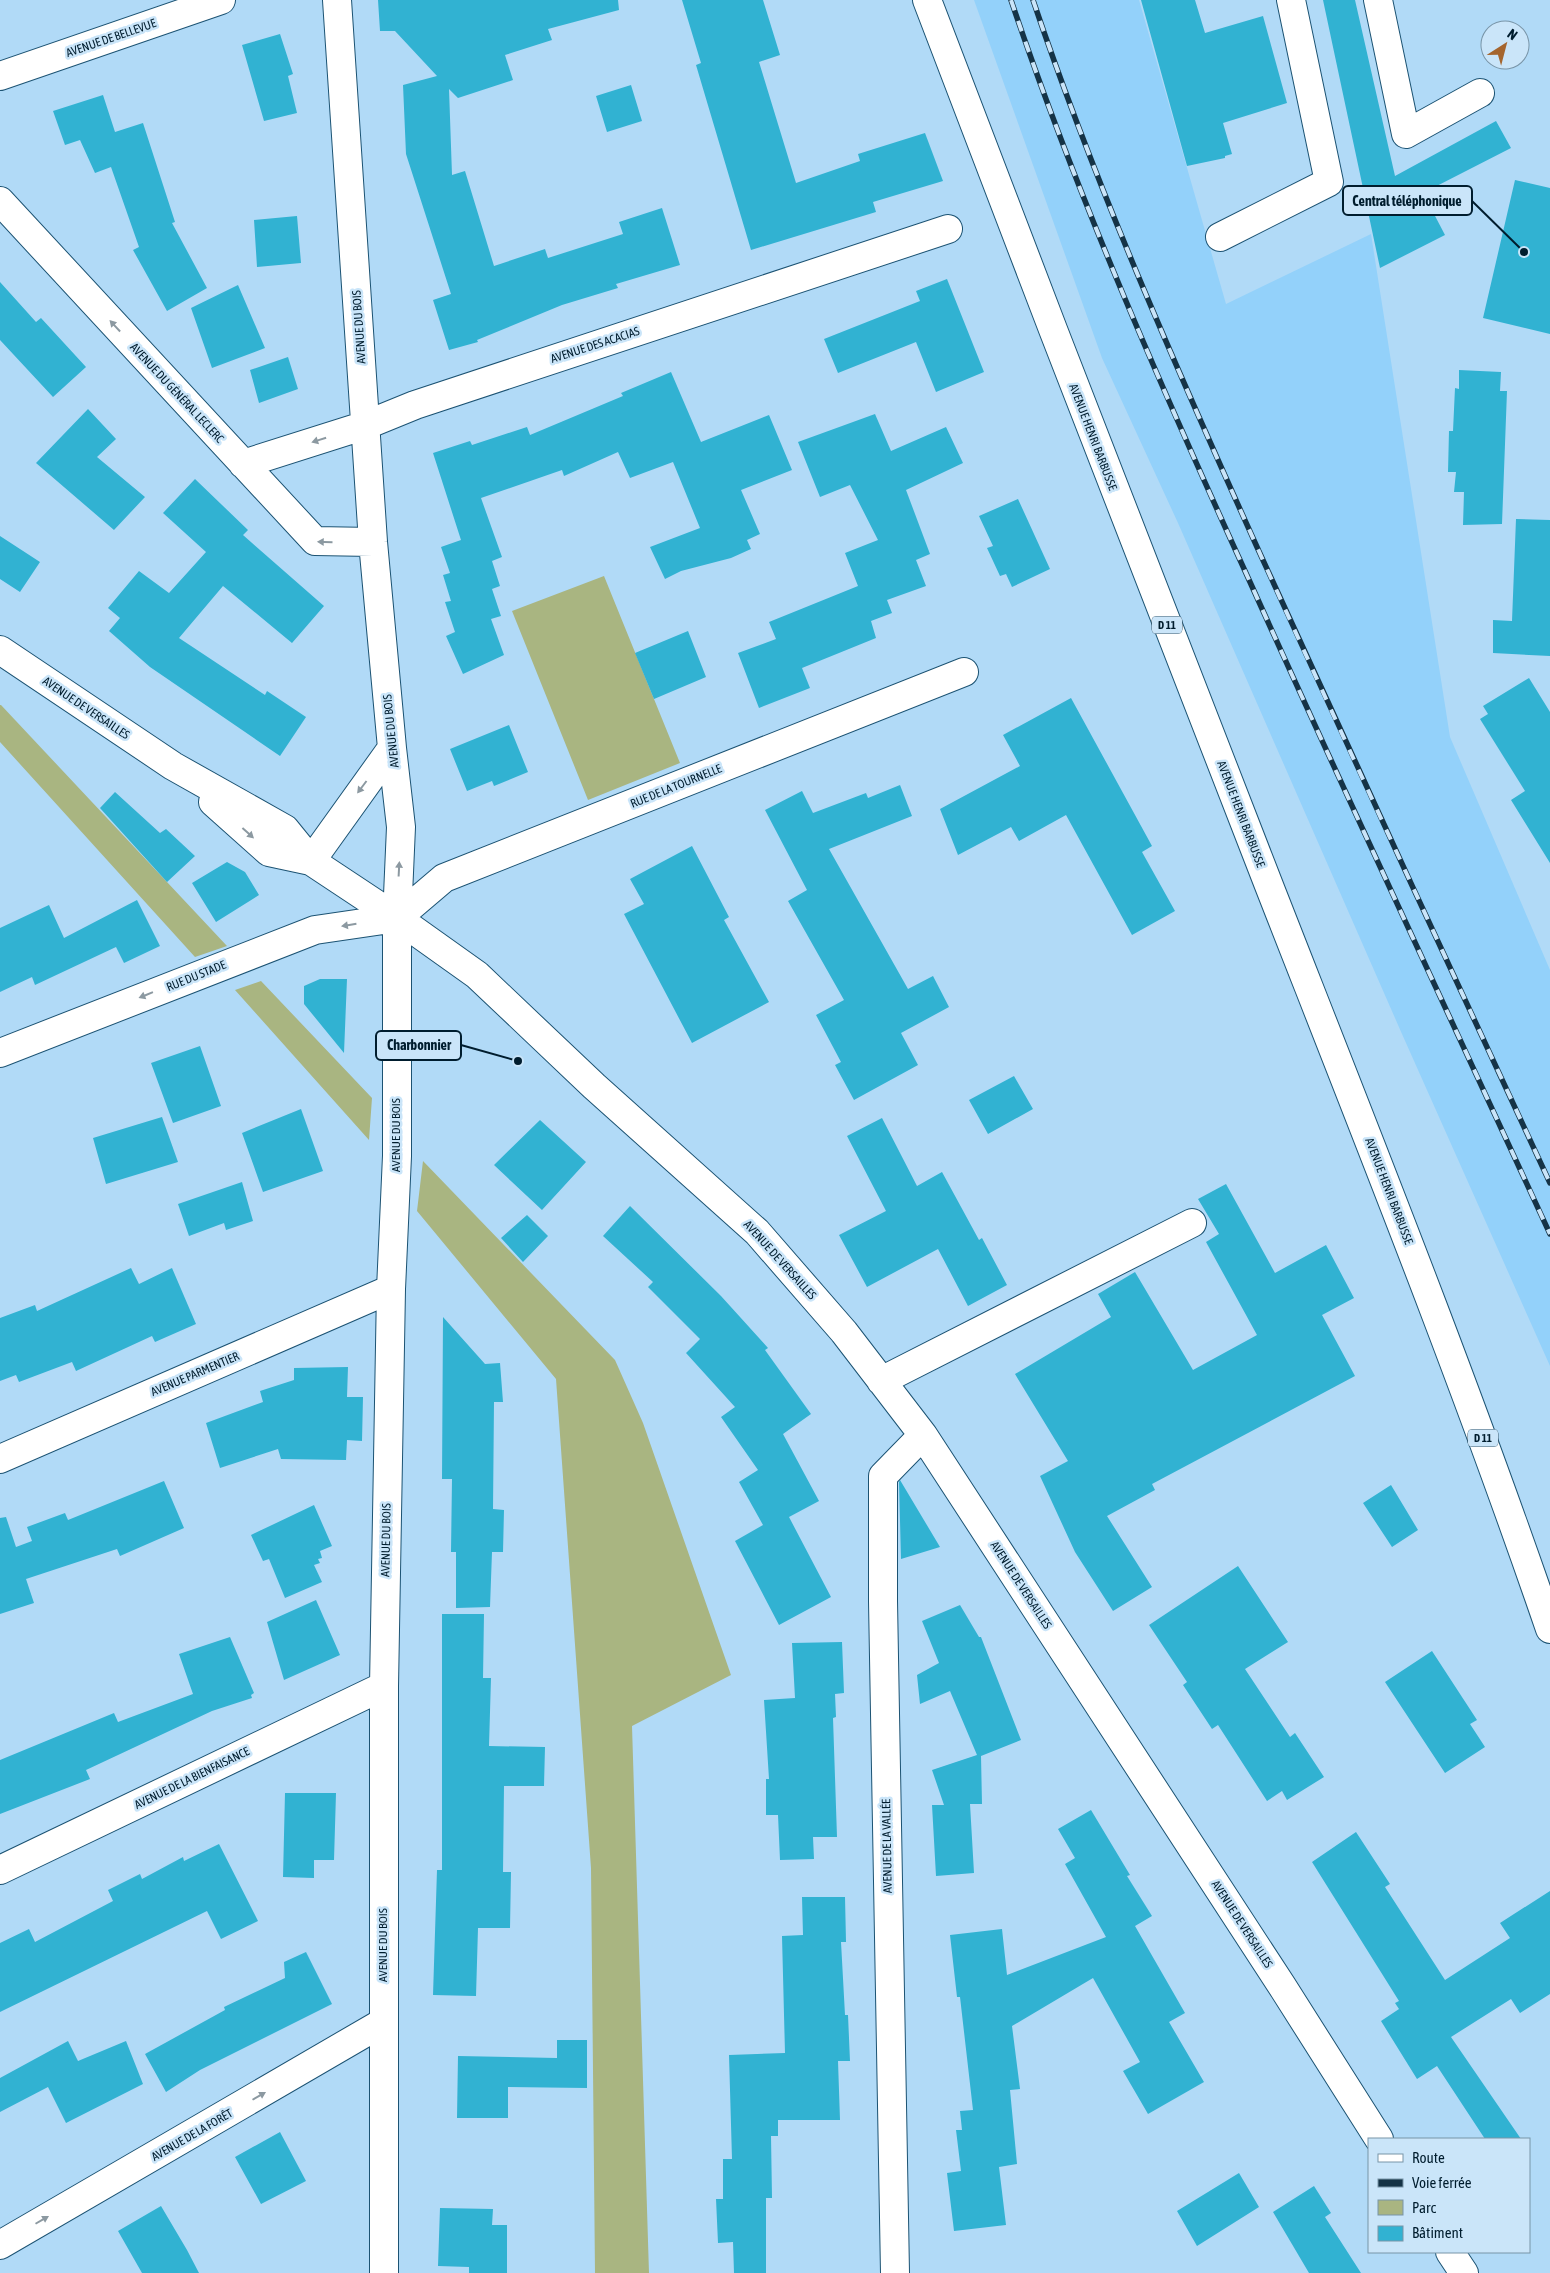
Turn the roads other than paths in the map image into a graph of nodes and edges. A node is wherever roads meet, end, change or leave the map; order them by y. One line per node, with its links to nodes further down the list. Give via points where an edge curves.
1 (221, 0): 6 (street, AVENUE DE BELLEVUE)
2 (338, 0): 11 (street, AVENUE DU BOIS)
3 (927, 0): 25 (street, AVENUE HENRI BARBUSSE / D 11, via 1068,371 1415,1258 1498,1477)
4 (1291, 0): 10 (street, via 1329,182)
5 (1378, 0): 7 (street, via 1406,134)
6 (0, 76)
7 (1480, 93)
8 (0, 201): 12 (street, AVENUE DU GÉNÉRAL LECLERC, one-way to 8)
9 (948, 228): 11 (street, AVENUE DES ACACIAS, via 424,401)
10 (1220, 237)
11 (366, 425): 12 (street, AVENUE DES ACACIAS, one-way to 12); 13 (street, AVENUE DU BOIS)
12 (243, 464): 13 (street, AVENUE DU GÉNÉRAL LECLERC, one-way to 12, via 315,541)
13 (374, 542): 16 (street, AVENUE DU BOIS)
14 (0, 650): 17 (street, AVENUE DE VERSAILLES, via 173,766 269,852)
15 (964, 672): 18 (street, RUE DE LA TOURNELLE, via 444,878)
16 (392, 748): 17 (street, one-way to 17); 18 (street, AVENUE DU BOIS, one-way to 16, via 401,827)
17 (311, 860): 18 (street, AVENUE DE VERSAILLES)
18 (397, 918): 19 (street, RUE DU STADE, one-way to 19, via 315,930); 21 (street, AVENUE DU BOIS, via 397,1156); 22 (street, AVENUE DE VERSAILLES, via 477,975 594,1086 757,1232 844,1332)
19 (0, 1053)
20 (1192, 1222): 22 (street)
21 (391, 1289): 24 (street, AVENUE PARMENTIER); 26 (street, AVENUE DU BOIS)
22 (881, 1381): 23 (street, AVENUE DE VERSAILLES)
23 (923, 1436): 29 (street, AVENUE DE VERSAILLES); 33 (street, AVENUE DE LA VALLÉE, via 883,1476)
24 (0, 1459)
25 (1550, 1629)
26 (384, 1686): 27 (street, AVENUE DE LA BIENFAISANCE); 28 (street, AVENUE DU BOIS)
27 (0, 1870)
28 (382, 2023): 30 (street, AVENUE DE LA FORÊT, one-way to 28); 32 (street, AVENUE DU BOIS)
29 (1378, 2138)
30 (0, 2244)
31 (1451, 2253): 34 (street)
32 (384, 2273)
33 (896, 2273)
34 (1464, 2273)

